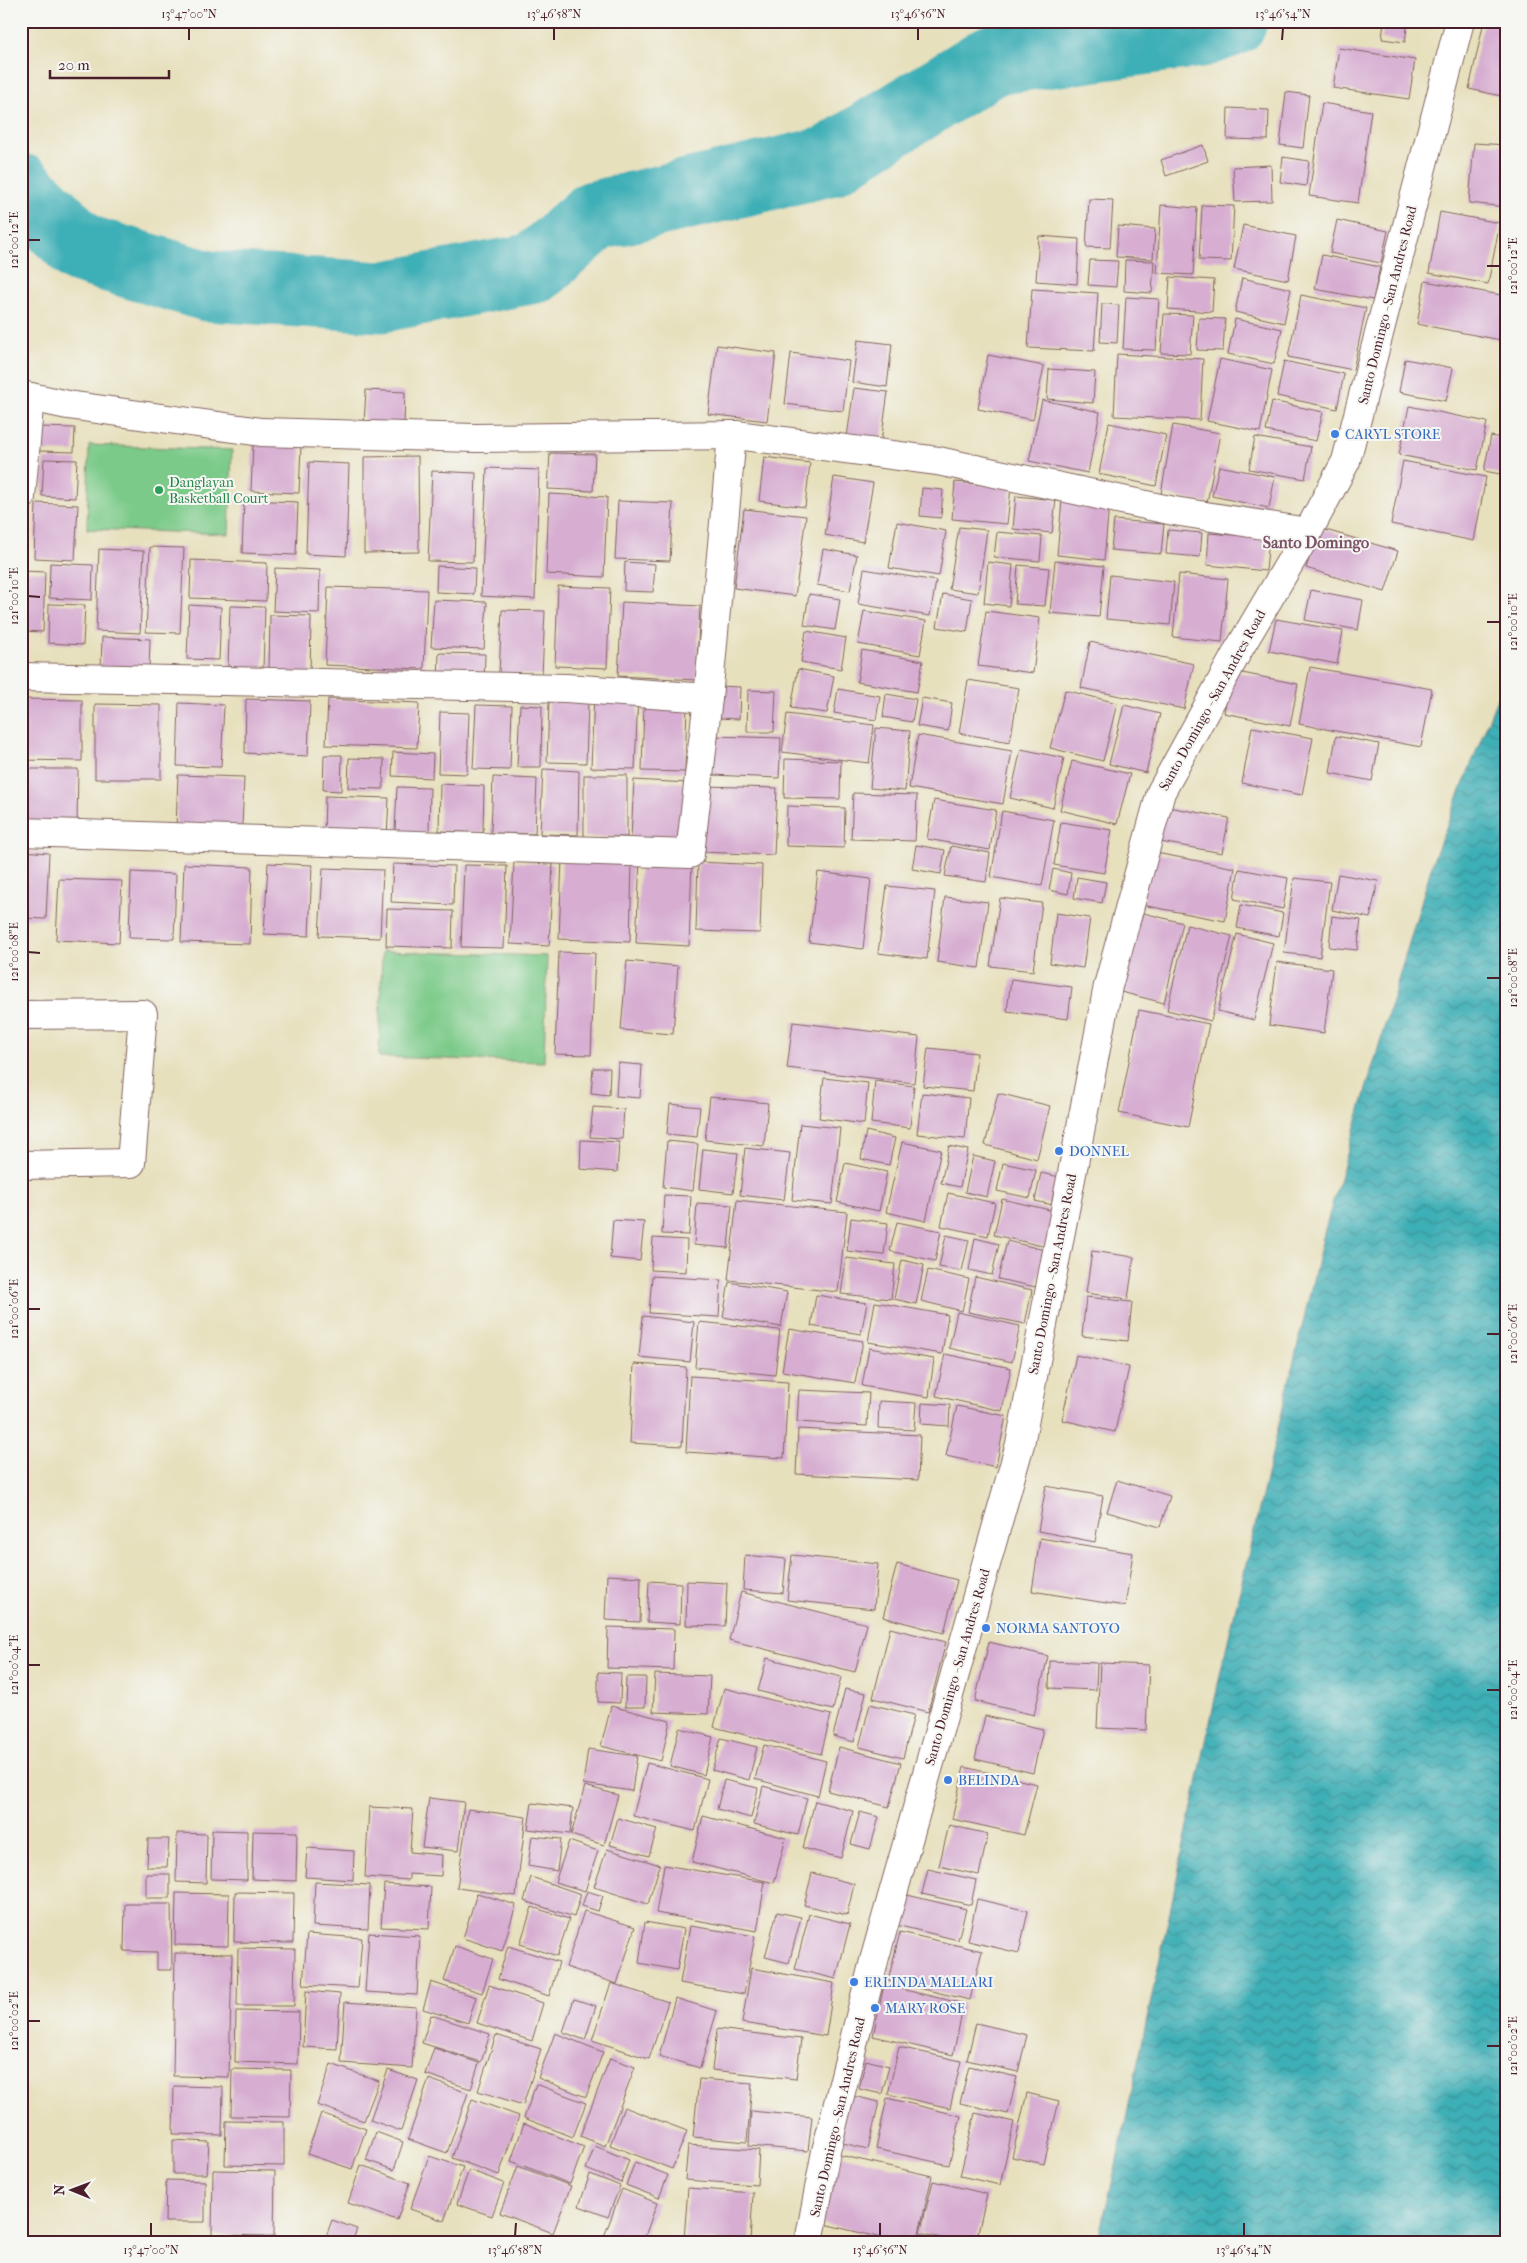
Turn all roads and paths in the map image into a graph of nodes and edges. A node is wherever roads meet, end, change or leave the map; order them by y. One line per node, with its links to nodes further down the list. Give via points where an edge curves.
1 (1460, 21): 5 (street, Santo Domingo - San Andres Road, via 1346,462)
2 (26, 396): 3 (street, via 68,405 261,432 475,438); 4 (street)
3 (732, 435): 5 (street, via 938,461 1174,511); 7 (street)
4 (21, 497)
5 (1308, 532): 11 (street, Santo Domingo - San Andres Road, via 1161,792 1108,986 1020,1444 875,1957 826,2151)
6 (21, 677): 7 (street, via 566,688)
7 (708, 698): 8 (street, via 690,854)
8 (21, 832)
9 (21, 1015): 10 (street, via 143,1014 131,1163)
10 (21, 1165)
11 (809, 2242)

